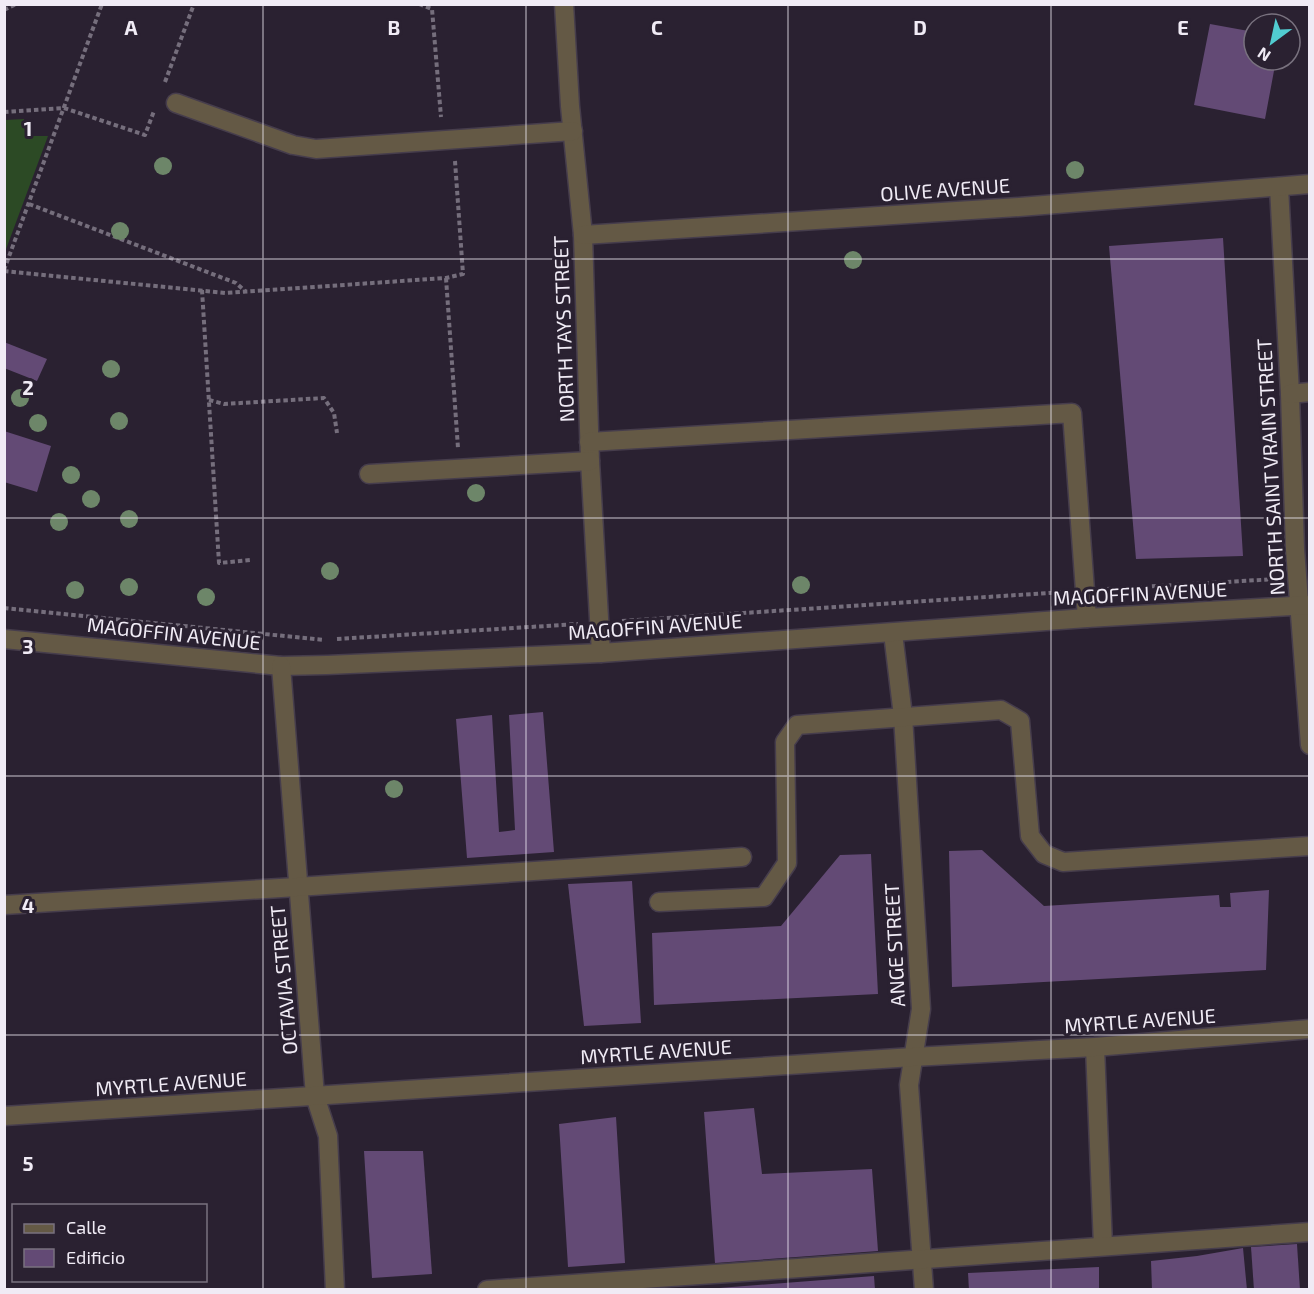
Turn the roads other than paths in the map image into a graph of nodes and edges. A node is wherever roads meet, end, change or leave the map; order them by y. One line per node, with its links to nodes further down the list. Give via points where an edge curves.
1 (564, 4): 3 (street, NORTH TAYS STREET)
2 (176, 103): 3 (street, via 293,145 316,149)
3 (573, 131): 6 (street, NORTH TAYS STREET)
4 (1310, 184): 5 (street, OLIVE AVENUE)
5 (1279, 187): 6 (street, OLIVE AVENUE); 8 (street, NORTH SAINT VRAIN STREET)
6 (583, 235): 9 (street, NORTH TAYS STREET)
7 (1310, 392): 8 (street)
8 (1290, 394): 12 (street, NORTH SAINT VRAIN STREET, via 1297,577)
9 (589, 442): 10 (street, NORTH TAYS STREET); 13 (street, via 1072,413)
10 (590, 461): 11 (street); 16 (street, NORTH TAYS STREET)
11 (369, 474)
12 (1305, 606): 13 (street, MAGOFFIN AVENUE); 19 (street, NORTH SAINT VRAIN STREET)
13 (1087, 618): 14 (street, MAGOFFIN AVENUE)
14 (893, 633): 16 (street, MAGOFFIN AVENUE); 18 (street, ANGE STREET)
15 (4, 639): 17 (street, MAGOFFIN AVENUE)
16 (601, 653): 17 (street, MAGOFFIN AVENUE)
17 (282, 666): 22 (street, OCTAVIA STREET)
18 (903, 716): 20 (street, via 1001,710 1020,721 1030,836 1044,854 1063,862); 23 (street, via 797,725 785,742 787,863 764,897); 27 (street, ANGE STREET, via 921,1009)
19 (1310, 745)
20 (1310, 846)
21 (742, 857): 22 (street)
22 (297, 887): 24 (street); 28 (street, OCTAVIA STREET)
23 (659, 902)
24 (4, 905)
25 (1310, 1029): 26 (street, MYRTLE AVENUE)
26 (1095, 1047): 27 (street, MYRTLE AVENUE); 31 (street)
27 (912, 1057): 28 (street, MYRTLE AVENUE); 32 (street, ANGE STREET, via 909,1084)
28 (315, 1096): 29 (street, MYRTLE AVENUE); 33 (street, OCTAVIA STREET, via 328,1136)
29 (4, 1116)
30 (1310, 1232): 31 (street)
31 (1103, 1246): 32 (street)
32 (922, 1259): 34 (street); 35 (street, ANGE STREET)
33 (335, 1290)
34 (487, 1290)
35 (924, 1290)

